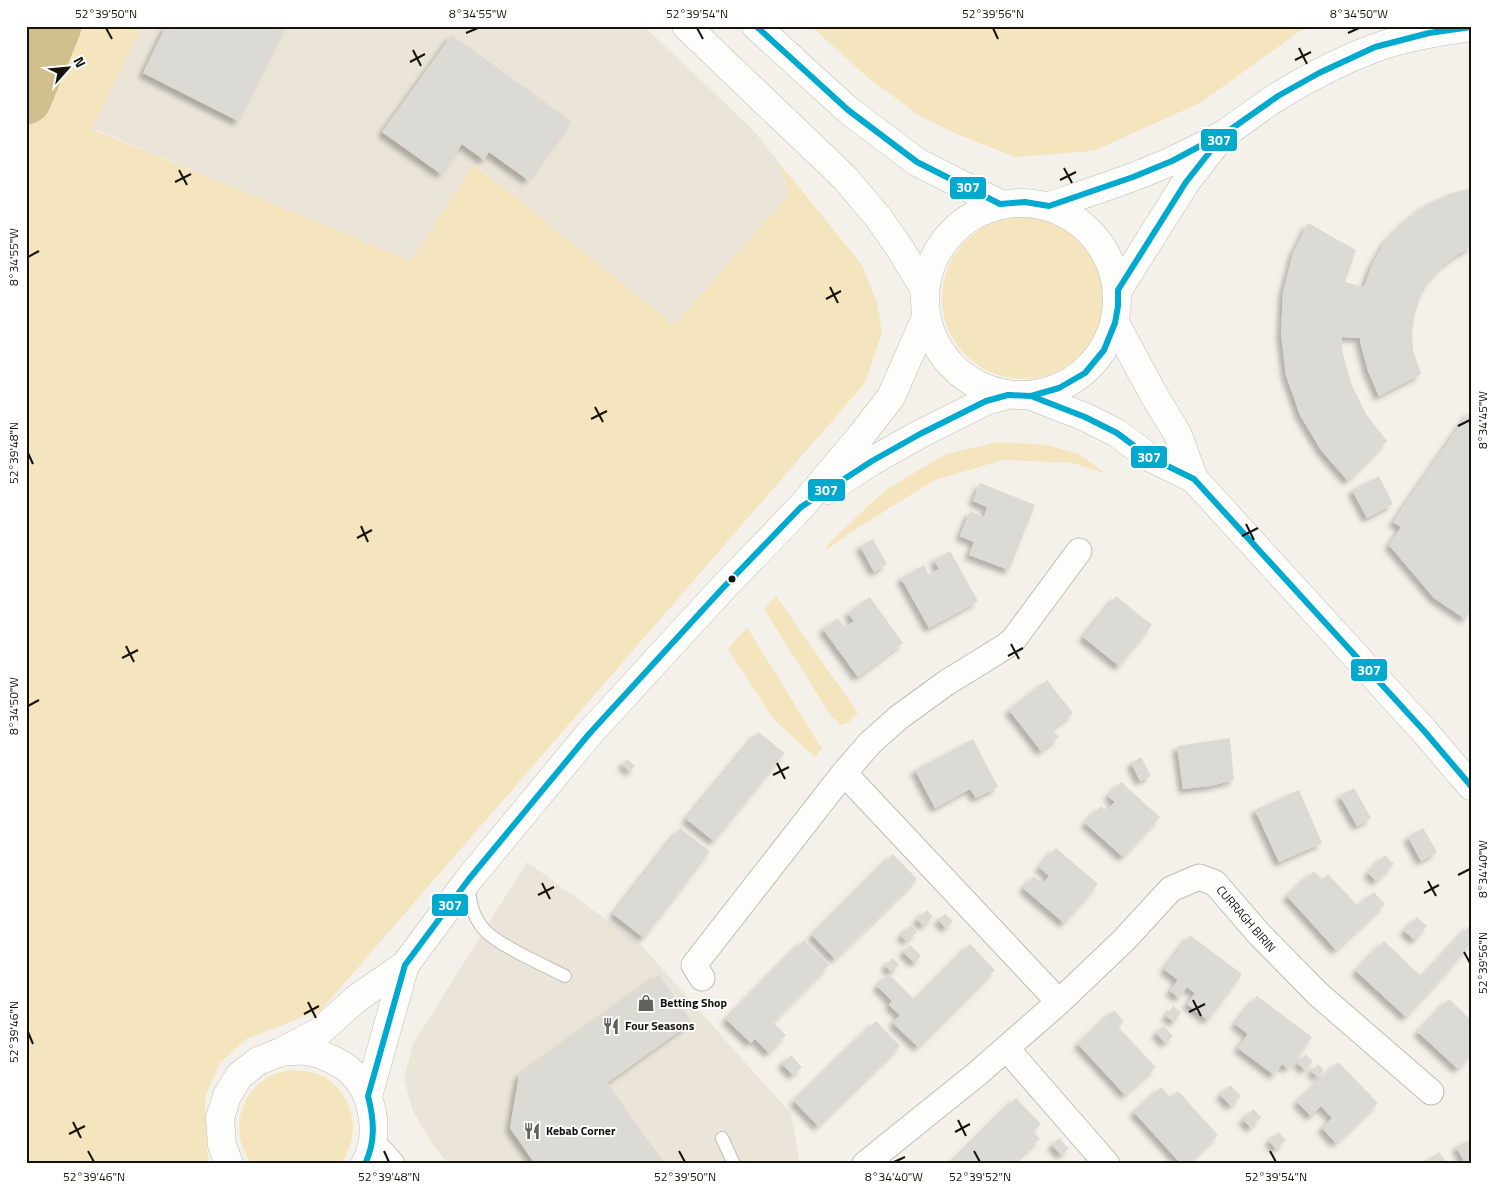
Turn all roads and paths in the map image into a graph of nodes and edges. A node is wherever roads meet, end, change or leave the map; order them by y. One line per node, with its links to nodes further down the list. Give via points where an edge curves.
1 (686, 26): 7 (street, via 845,178 900,247)
2 (756, 26): 5 (street, via 848,110 917,162)
3 (1471, 27): 4 (street, via 1429,33 1375,47 1278,96)
4 (1224, 134): 6 (street, via 1172,161); 8 (street, via 1181,190)
5 (1000, 204): 6 (street, via 1025,202); 7 (street, via 972,216 949,235 932,261)
6 (1049, 206): 8 (street, via 1075,218 1096,238 1111,262)
7 (925, 290): 9 (street)
8 (1118, 290): 10 (street)
9 (926, 317): 11 (street, via 936,345 954,369 979,387); 13 (street, via 891,397)
10 (1115, 323): 11 (street, via 1104,350 1085,373 1059,388); 12 (street, via 1177,433)
11 (1020, 395): 12 (street, via 1085,417 1117,433 1149,457); 13 (street, via 986,401 920,434)
12 (1194, 479): 16 (street)
13 (801, 507): 17 (street, via 589,734)
14 (1079, 552): 15 (street, via 1014,639 898,718)
15 (844, 772): 20 (street, via 694,965); 21 (street)
16 (1471, 786)
17 (468, 879): 18 (street); 19 (lane, via 472,910 486,932)
18 (405, 965): 23 (street, via 356,999 319,1032); 25 (street)
19 (565, 976)
20 (702, 978)
21 (1059, 1002): 22 (street, CURRAGH BIRIN); 24 (street, CURRAGH BIRIN, via 1171,890 1199,877 1215,883 1312,988)
22 (1007, 1049): 31 (street, CURRAGH BIRIN); 32 (street)
23 (282, 1052): 25 (street, via 315,1052 345,1066); 28 (street, via 258,1060 239,1076 227,1096 220,1118 222,1145)
24 (1431, 1092)
25 (368, 1096): 27 (street, via 374,1124)
26 (722, 1138): 30 (lane)
27 (369, 1153): 29 (street)
28 (229, 1164)
29 (392, 1164)
30 (734, 1164)
31 (865, 1164)
32 (1107, 1164)

